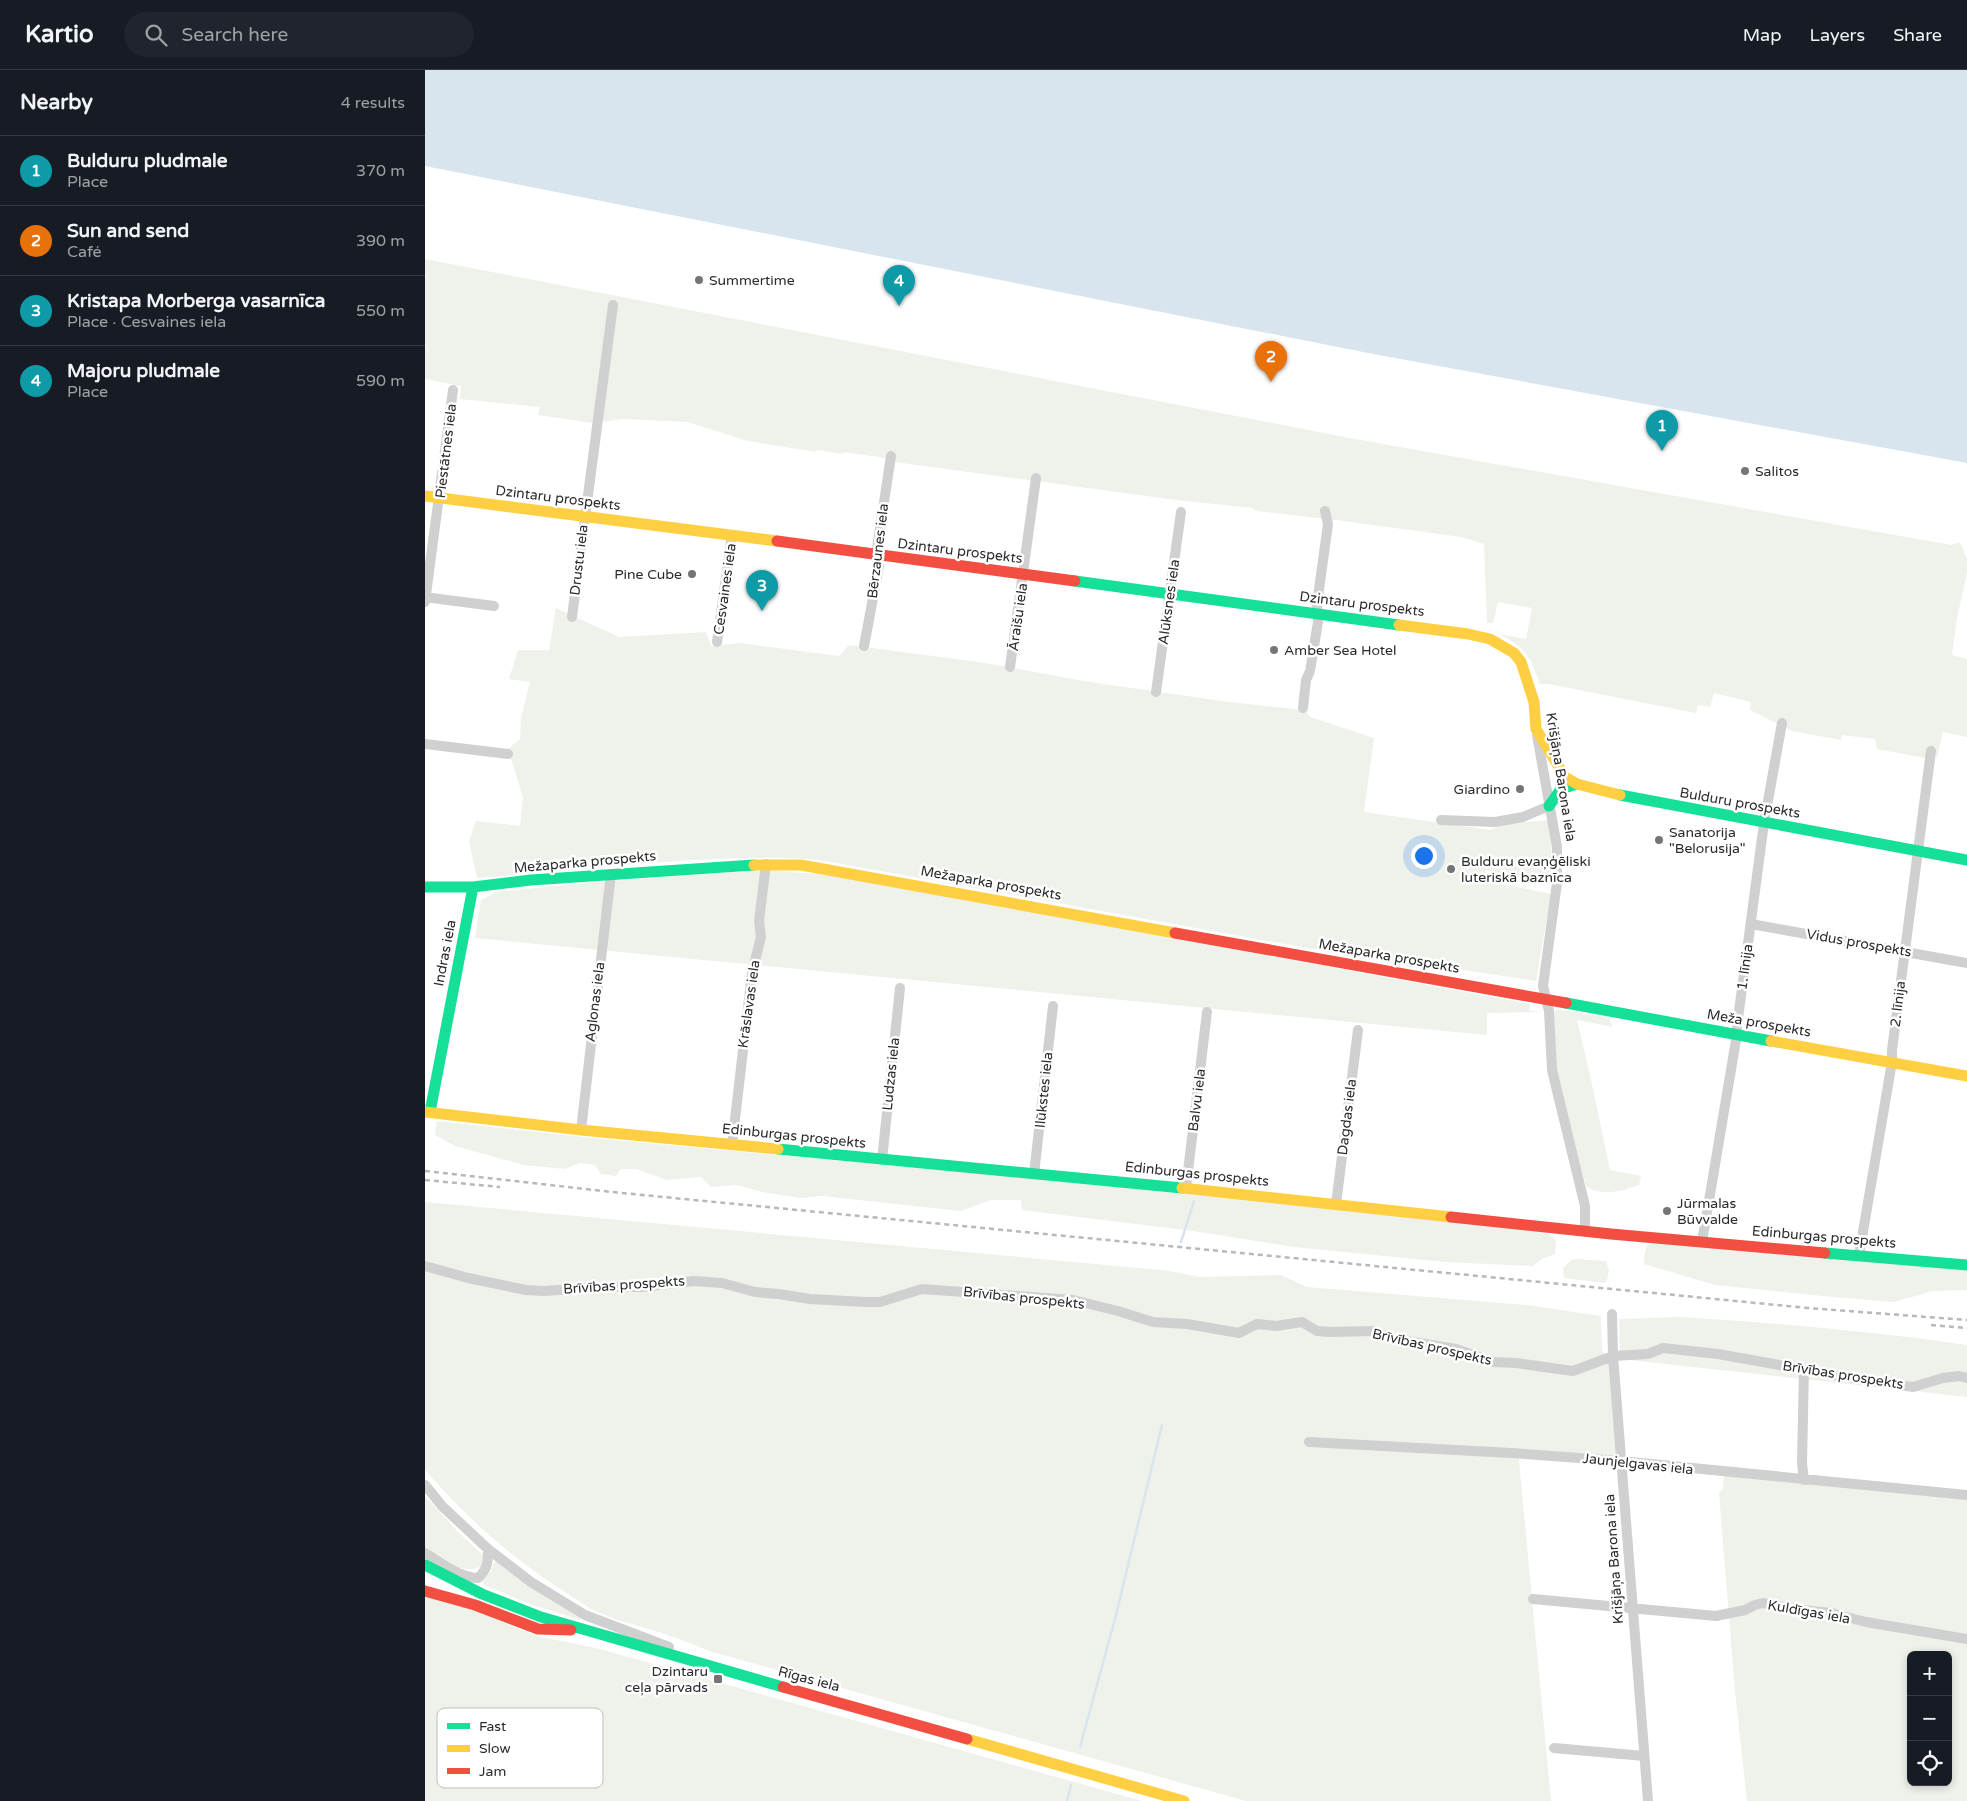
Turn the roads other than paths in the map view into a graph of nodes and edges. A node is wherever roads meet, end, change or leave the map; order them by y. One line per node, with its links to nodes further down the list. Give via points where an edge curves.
1 (613, 305): 9 (street, Drustu iela)
2 (453, 390): 6 (street, Piestātnes iela)
3 (891, 456): 11 (street, Bērzaunes iela)
4 (1036, 478): 12 (street, Āraišu iela)
5 (425, 496): 6 (street, Dzintaru prospekts)
6 (440, 498): 9 (street, Dzintaru prospekts); 14 (street, Piestātnes iela)
7 (1325, 511): 16 (street, via 1327,524)
8 (1181, 512): 13 (street, Alūksnes iela)
9 (585, 516): 10 (street, Dzintaru prospekts); 17 (street, Drustu iela)
10 (732, 535): 11 (street, Dzintaru prospekts); 19 (street, Cesvaines iela)
11 (876, 555): 12 (street, Dzintaru prospekts); 20 (street, Bērzaunes iela, via 879,566)
12 (1024, 574): 13 (street, Dzintaru prospekts); 21 (street, Āraišu iela)
13 (1170, 594): 16 (street, Dzintaru prospekts); 22 (street, Alūksnes iela)
14 (425, 598): 15 (street)
15 (494, 606)
16 (1317, 613): 18 (street, Dzintaru prospekts, via 1447,630); 23 (street)
17 (572, 617)
18 (1490, 639): 25 (street, Krišjāņa Barona iela, via 1521,662 1534,702)
19 (717, 642)
20 (864, 646)
21 (1011, 667)
22 (1156, 692)
23 (1303, 708)
24 (1782, 723): 32 (street, 1. līnija)
25 (1536, 729): 29 (street, Bulduru prospekts, via 1565,776); 30 (street, Krišjāņa Barona iela)
26 (425, 744): 28 (street)
27 (1931, 751): 33 (street, 2. līnija)
28 (508, 754)
29 (1577, 784): 30 (street, via 1561,789); 32 (street, Bulduru prospekts, via 1627,797)
30 (1549, 806): 31 (street, via 1523,817 1495,822); 43 (street, Krišjāņa Barona iela, via 1557,847 1557,883 1543,986)
31 (1441, 820)
32 (1764, 823): 33 (street, Bulduru prospekts); 39 (street, 1. līnija)
33 (1918, 851): 34 (street, Bulduru prospekts); 40 (street, 2. līnija)
34 (1967, 860)
35 (766, 864): 36 (street, Mežaparka prospekts); 43 (street, Mežaparka prospekts, via 811,867); 52 (street, Krāslavas iela, via 759,921 761,937 750,990)
36 (611, 874): 38 (street, Mežaparka prospekts); 51 (street, Aglonas iela)
37 (425, 887): 38 (street, Mežaparka prospekts)
38 (473, 887): 50 (street, Indras iela)
39 (1751, 924): 40 (street, Vidus prospekts); 47 (street, 1. līnija)
40 (1905, 951): 41 (street, Vidus prospekts); 48 (street, 2. līnija)
41 (1967, 963)
42 (900, 988): 53 (street, Ludzas iela)
43 (1546, 1000): 47 (street, Meža prospekts); 57 (street, Krišjāņa Barona iela, via 1552,1070 1585,1209)
44 (1053, 1006): 54 (street, Ilūkstes iela)
45 (1207, 1012): 55 (street, Balvu iela)
46 (1358, 1030): 56 (street, Dagdas iela)
47 (1737, 1034): 48 (street, Meža prospekts); 58 (street, 1. līnija)
48 (1892, 1062): 49 (street, Meža prospekts); 59 (street, 2. līnija)
49 (1967, 1076)
50 (428, 1112): 51 (street, Edinburgas prospekts)
51 (581, 1130): 52 (street, Edinburgas prospekts)
52 (733, 1145): 53 (street, Edinburgas prospekts)
53 (882, 1160): 54 (street, Edinburgas prospekts)
54 (1034, 1174): 55 (street, Edinburgas prospekts)
55 (1186, 1188): 56 (street, Edinburgas prospekts)
56 (1336, 1204): 57 (street, Edinburgas prospekts)
57 (1585, 1231): 58 (street, Edinburgas prospekts)
58 (1702, 1242): 59 (street, Edinburgas prospekts)
59 (1859, 1256): 60 (street, Edinburgas prospekts)
60 (1967, 1265)
61 (425, 1266): 63 (street, Brīvības prospekts, via 468,1278 543,1291 693,1281 810,1299 866,1302 880,1302 922,1289 1073,1300 1153,1322 1239,1333 1257,1324 1276,1326 1302,1322 1317,1331 1375,1331 1394,1339 1456,1349 1494,1362 1573,1371)
62 (1612, 1314): 63 (street, Krišjāņa Barona iela)
63 (1613, 1356): 64 (street, Brīvības prospekts, via 1648,1354 1663,1348 1718,1354); 67 (street, Krišjāņa Barona iela)
64 (1804, 1370): 65 (street, Brīvības prospekts, via 1913,1387 1943,1378); 68 (street)
65 (1967, 1378)
66 (1309, 1442): 67 (street, Jaunjelgavas iela)
67 (1621, 1461): 68 (street, Jaunjelgavas iela); 76 (street, Krišjāņa Barona iela)
68 (1804, 1480): 70 (street, Jaunjelgavas iela)
69 (425, 1485): 71 (street, via 442,1506)
70 (1967, 1496)
71 (488, 1549): 72 (street, via 488,1564 478,1578 461,1574); 79 (street, via 531,1582 585,1615 672,1648)
72 (425, 1553)
73 (425, 1565): 77 (street, via 477,1594)
74 (425, 1591): 77 (street, Rīgas iela, via 475,1605 538,1629)
75 (1533, 1599): 76 (street, Kuldīgas iela)
76 (1632, 1609): 78 (street, Kuldīgas iela, via 1716,1616 1763,1603); 81 (street, Krišjāņa Barona iela)
77 (581, 1630): 79 (street, Rīgas iela)
78 (1967, 1639)
79 (688, 1660): 82 (street, Rīgas iela)
80 (1555, 1748): 81 (street)
81 (1644, 1756): 83 (street, Krišjāņa Barona iela)
82 (1184, 1801)
83 (1648, 1801)

